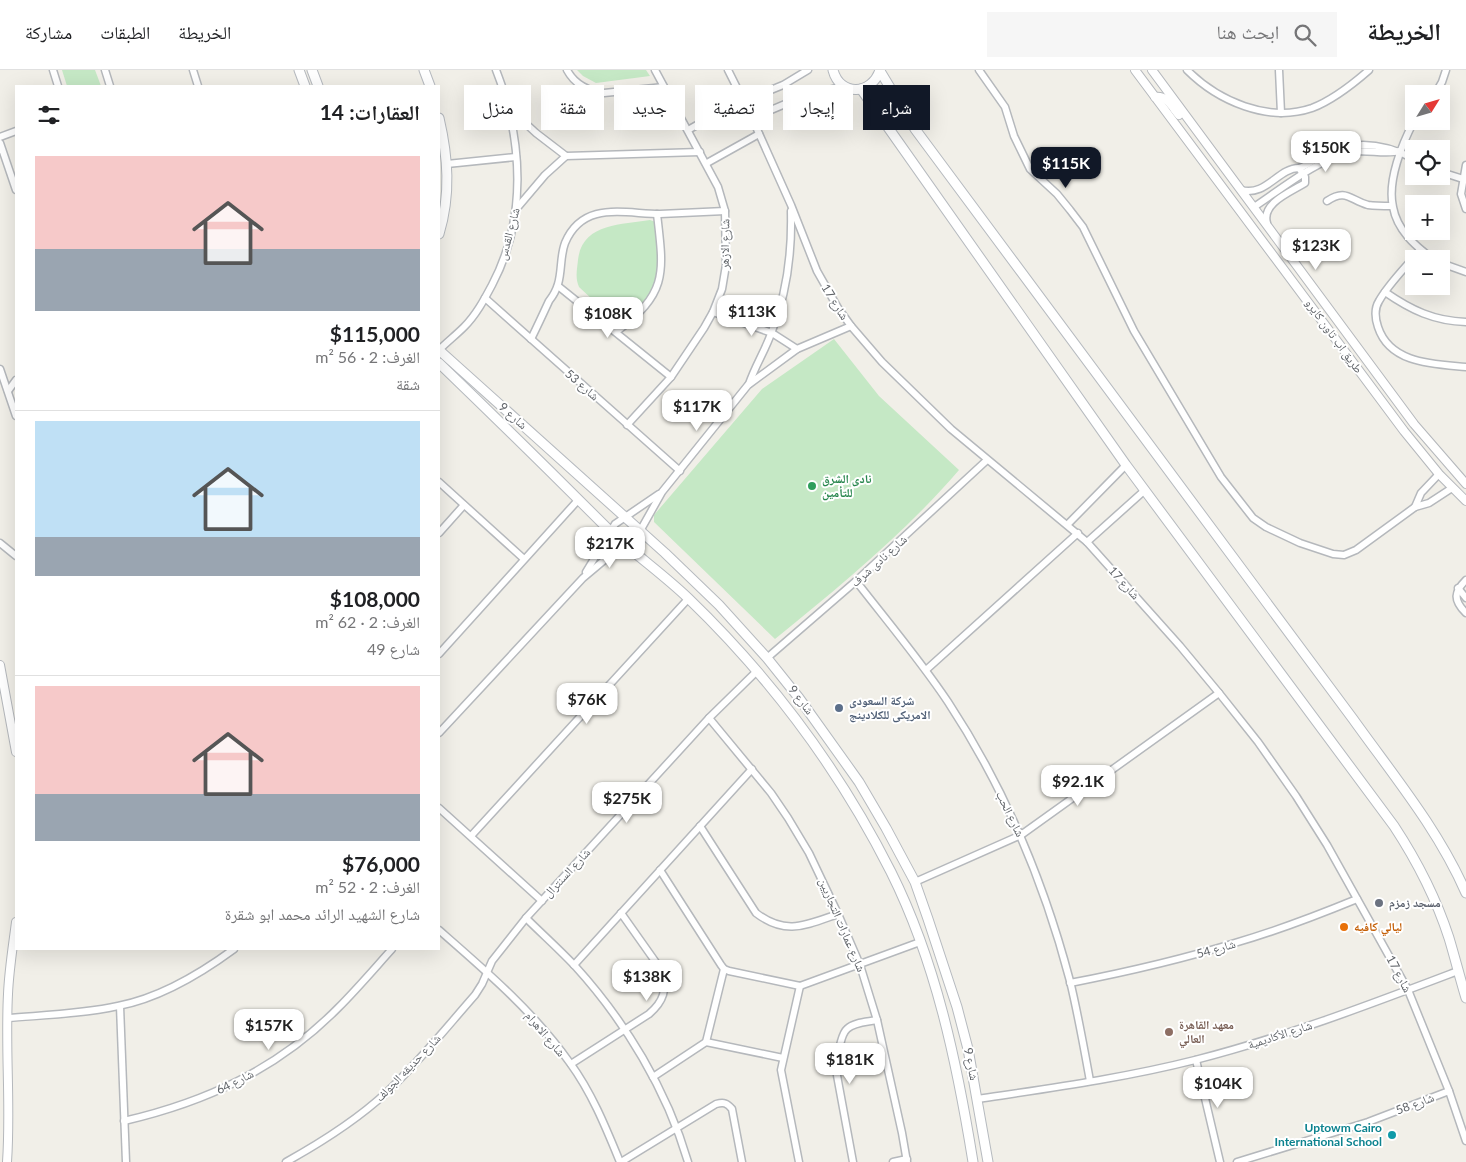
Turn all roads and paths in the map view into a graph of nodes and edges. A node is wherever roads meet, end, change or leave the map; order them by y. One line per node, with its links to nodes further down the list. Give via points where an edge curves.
1 (53, 70): 21 (street)
2 (105, 70): 22 (street)
3 (193, 70): 23 (street)
4 (299, 70): 24 (main road)
5 (312, 70): 25 (main road)
6 (424, 70): 26 (main road)
7 (496, 70): 27 (street, شارع القدس)
8 (567, 70): 35 (street, via 580,85 596,92)
9 (655, 70): 28 (street, شارع الازهر)
10 (728, 70): 29 (street, شارع 17)
11 (808, 70): 32 (street)
12 (833, 70): 30 (main road)
13 (880, 70): 34 (main road, via 873,83); 152 (main road, via 915,129 1424,818 1444,848)
14 (979, 70): 115 (street, via 1005,107 1030,169 1057,194 1083,227 1134,331 1221,477 1253,518 1300,543 1344,555 1356,550)
15 (1135, 70): 36 (street, طريق اب تاون كايرو)
16 (1152, 70): 45 (street, طريق اب تاون كايرو)
17 (1187, 70): 37 (street, via 1232,101 1256,110)
18 (1279, 70): 37 (street)
19 (1370, 70): 37 (street, via 1323,103 1303,111)
20 (1446, 70): 31 (street)
21 (58, 85)
22 (110, 85)
23 (198, 85)
24 (304, 85)
25 (318, 85)
26 (430, 85)
27 (501, 85)
28 (662, 85)
29 (736, 85)
30 (843, 85)
31 (1440, 85)
32 (773, 88)
33 (853, 89): 34 (main road)
34 (861, 89): 104 (main road)
35 (614, 92)
36 (1155, 96): 45 (street, via 1163,96); 106 (street, طريق اب تاون كايرو, via 1404,431)
37 (1281, 113)
38 (440, 124): 56 (main road)
39 (685, 125): 43 (street, شارع الازهر)
40 (695, 126): 43 (street)
41 (531, 128): 54 (street)
42 (512, 130): 55 (street, شارع القدس)
43 (688, 130): 52 (street, شارع الازهر)
44 (757, 130): 48 (street, شارع 17)
45 (1196, 130): 65 (street, طريق اب تاون كايرو)
46 (1410, 130): 51 (street)
47 (15, 131): 49 (street)
48 (759, 134): 57 (street); 69 (street, شارع 17)
49 (0, 137)
50 (0, 143): 63 (street)
51 (1400, 151): 53 (street); 59 (street, via 1368,144 1350,145); 60 (street, via 1342,154); 71 (street)
52 (700, 152): 54 (street); 57 (street, شارع الازهر)
53 (1405, 154)
54 (566, 156): 72 (street)
55 (516, 157): 56 (street); 72 (street, شارع القدس)
56 (447, 164): 77 (main road, via 446,206)
57 (706, 164): 74 (street, شارع الازهر, via 718,187)
58 (1466, 164): 62 (street)
59 (1299, 168): 60 (street); 64 (street, via 1291,169)
60 (1304, 174): 66 (street); 68 (street, via 1305,183)
61 (1450, 175): 62 (street)
62 (1465, 180): 73 (street, via 1461,194)
63 (15, 187)
64 (1263, 187): 65 (street); 66 (street)
65 (1241, 190): 70 (street, طريق اب تاون كايرو)
66 (1269, 196): 68 (street); 70 (street)
67 (1327, 201): 71 (street, via 1346,195 1365,204)
68 (1274, 203): 76 (street, via 1266,212)
69 (791, 205): 87 (street, شارع 17, via 816,271); 89 (street, via 792,243 786,282)
70 (1254, 206): 76 (street, طريق اب تاون كايرو)
71 (1392, 206): 78 (street, via 1400,226)
72 (517, 208): 84 (street, شارع القدس, via 507,250)
73 (1466, 209)
74 (725, 211): 75 (street); 85 (street, شارع الازهر, via 726,265 722,289)
75 (657, 214): 82 (street, via 609,211 583,221 566,242); 88 (street, via 662,266 656,288 644,308)
76 (1267, 223): 108 (street, طريق اب تاون كايرو, via 1409,417)
77 (440, 230)
78 (1420, 250)
79 (1450, 266): 81 (street)
80 (1405, 268): 83 (street)
81 (1466, 272)
82 (558, 286): 88 (street); 90 (street)
83 (1385, 292): 86 (street, via 1424,314); 95 (street, via 1376,308 1376,321 1394,350 1414,360)
84 (484, 298): 90 (street, شارع 53); 91 (street, شارع القدس, via 465,326)
85 (713, 312): 89 (street); 97 (street, شارع الازهر)
86 (1466, 322)
87 (851, 326): 92 (street); 103 (street, شارع 17, via 916,396)
88 (616, 332): 97 (street)
89 (772, 333): 92 (street); 99 (street)
90 (531, 339): 102 (street, شارع 53)
91 (440, 349)
92 (797, 349): 99 (street)
93 (440, 351): 116 (main road, شارع 9)
94 (440, 364): 112 (main road, شارع 9)
95 (1466, 367)
96 (0, 369): 100 (street)
97 (671, 377): 102 (street, شارع الازهر)
98 (15, 381): 100 (street)
99 (748, 385): 105 (street)
100 (8, 391): 101 (street)
101 (15, 413)
102 (627, 425): 105 (street, شارع 53)
103 (987, 460): 117 (street, شارع 17); 130 (street, شارع نادى شرف)
104 (1126, 465): 110 (main road); 117 (street)
105 (680, 471): 111 (street)
106 (1440, 474): 109 (street, طريق اب تاون كايرو); 115 (street, via 1421,493)
107 (440, 483): 114 (street)
108 (1466, 484)
109 (1452, 488): 113 (street, طريق اب تاون كايرو); 115 (street, via 1430,503)
110 (1145, 490): 122 (street); 166 (main road, via 1403,841 1436,904)
111 (662, 492): 116 (street); 118 (street)
112 (579, 498): 120 (main road, شارع 9); 126 (street)
113 (1466, 501)
114 (464, 505): 119 (street); 126 (street)
115 (1415, 507)
116 (625, 517): 118 (main road, شارع 9); 120 (street)
117 (1068, 524): 121 (street, شارع 17)
118 (641, 531): 124 (street); 128 (main road, شارع 9)
119 (440, 532)
120 (611, 532): 124 (main road, شارع 9); 127 (street)
121 (1078, 533): 122 (street, شارع 17); 139 (street)
122 (1087, 542): 141 (street, شارع 17)
123 (0, 543): 125 (street)
124 (627, 545): 127 (street); 131 (main road, شارع 9)
125 (15, 555)
126 (524, 559): 136 (street)
127 (583, 578): 143 (street)
128 (694, 580): 131 (main road, via 683,581); 137 (main road, شارع 9)
129 (1466, 580): 132 (street)
130 (856, 581): 137 (street, شارع نادى شرف); 139 (street, شارع الحب)
131 (677, 588): 134 (main road, شارع 9)
132 (1458, 588): 133 (street); 135 (street, via 1459,605)
133 (1466, 598)
134 (688, 599): 140 (main road, شارع 9); 149 (street)
135 (1466, 613)
136 (440, 653)
137 (767, 658): 151 (main road, شارع 9, via 859,782)
138 (0, 665): 144 (street)
139 (926, 670): 148 (street, شارع الحب, via 969,737)
140 (757, 671): 142 (street, شارع السنترال); 160 (main road, شارع 9, via 800,724 856,808 891,872)
141 (1220, 693): 148 (street); 153 (street, شارع 17, via 1296,796)
142 (710, 718): 145 (street, شارع عمارات التجاريين); 154 (street, شارع السنترال)
143 (440, 732)
144 (15, 747)
145 (752, 770): 147 (street); 156 (street, شارع عمارات التجاريين, via 798,835)
146 (440, 809): 149 (street)
147 (700, 826): 150 (street); 156 (street, via 756,913 765,920 775,925 798,927)
148 (1021, 835): 151 (street); 168 (street, شارع الحب, via 1045,898)
149 (471, 836): 154 (street)
150 (660, 870): 155 (street); 165 (street)
151 (915, 882): 183 (main road, شارع 9, via 956,1007)
152 (1466, 893)
153 (1358, 899): 168 (street, شارع 54, via 1240,942 1137,970); 170 (street, شارع 17)
154 (542, 901): 157 (street, شارع السنترال)
155 (621, 912): 163 (street); 175 (street, via 662,970 665,981 659,1005)
156 (838, 914): 164 (street, شارع عمارات التجاريين)
157 (526, 918): 163 (street); 167 (street, شارع السنترال, via 498,951)
158 (15, 929): 173 (street, via 9,973)
159 (440, 931): 167 (street, شارع الاهرام)
160 (920, 942): 164 (street); 197 (main road, شارع 9, via 952,1054)
161 (233, 950): 172 (street, via 178,984)
162 (391, 950): 184 (street, شارع 64, via 337,1009 274,1060 202,1098 164,1112)
163 (574, 965): 175 (street)
164 (860, 965): 169 (street); 174 (street, شارع عمارات التجاريين)
165 (724, 969): 169 (street); 176 (street)
166 (1458, 971): 170 (street, شارع الأكاديمية); 171 (main road)
167 (487, 972): 179 (street, شارع الاهرام, via 528,1012); 190 (street, شارع حديقه الجولف, via 474,995 387,1092 354,1120)
168 (1070, 983): 181 (street, شارع الحب)
169 (800, 986): 177 (street)
170 (1408, 990): 178 (street, شارع الأكاديمية, via 1298,1030); 182 (street, شارع 17)
171 (1466, 998)
172 (120, 1006): 173 (street); 184 (street)
173 (8, 1018): 188 (street)
174 (877, 1020): 187 (street, شارع عمارات التجاريين); 195 (street, via 847,1029 837,1060 836,1070)
175 (624, 1029): 179 (street); 180 (street)
176 (706, 1042): 177 (street); 180 (street)
177 (783, 1058): 194 (street, via 781,1070)
178 (1196, 1060): 181 (street, شارع الأكاديمية); 199 (street)
179 (571, 1064): 191 (street, شارع الاهرام)
180 (653, 1077): 185 (street)
181 (1090, 1081): 183 (street, شارع الأكاديمية)
182 (1449, 1091): 186 (street, شارع 17); 200 (street, شارع 58, via 1368,1122)
183 (978, 1098): 198 (main road, شارع 9)
184 (124, 1121): 189 (street)
185 (676, 1128): 191 (street); 192 (street); 193 (street, via 716,1104 728,1104 732,1109)
186 (1466, 1141)
187 (907, 1160): 196 (street)
188 (7, 1162)
189 (126, 1162)
190 (286, 1162)
191 (621, 1162)
192 (688, 1162)
193 (742, 1162)
194 (799, 1162)
195 (854, 1162)
196 (893, 1162)
197 (972, 1162)
198 (988, 1162)
199 (1220, 1162)
200 (1237, 1162)

